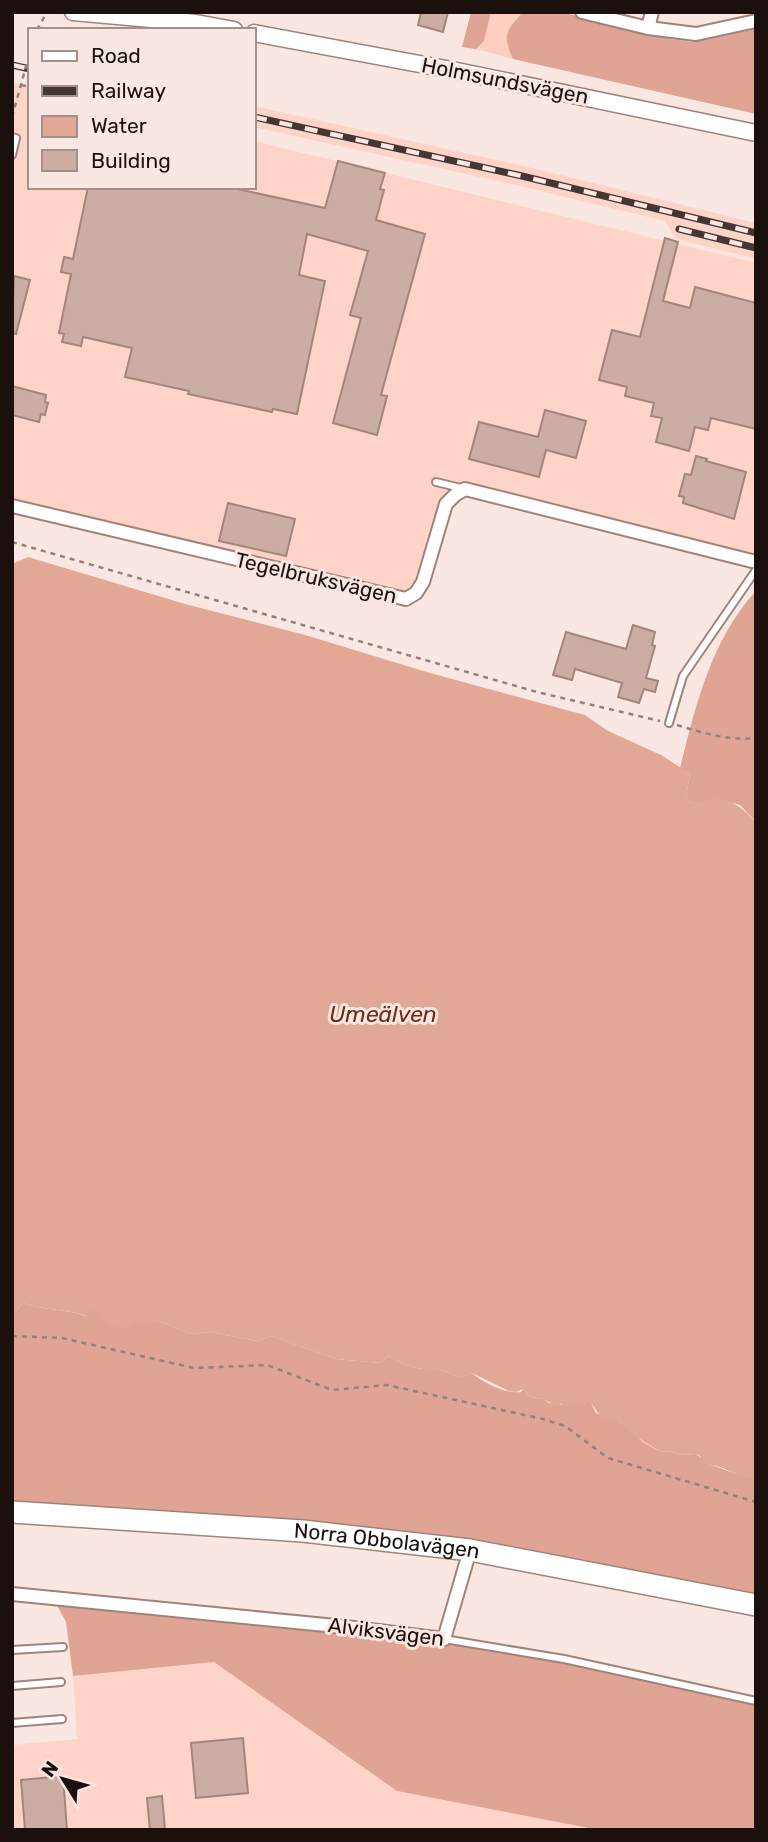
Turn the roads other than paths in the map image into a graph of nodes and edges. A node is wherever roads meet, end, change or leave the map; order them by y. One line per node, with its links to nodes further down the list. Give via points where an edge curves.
1 (73, 12): 5 (main road)
2 (582, 12): 6 (street)
3 (652, 12): 6 (street)
4 (756, 21): 6 (street, via 696,34)
5 (223, 28)
6 (648, 28)
7 (256, 33): 8 (main road, Holmsundsvägen)
8 (756, 132)
9 (14, 138): 10 (lane); 11 (lane)
10 (12, 147)
11 (12, 155)
12 (436, 482): 13 (lane)
13 (466, 489): 14 (street, Tegelbruksvägen, via 446,504 423,582 406,599); 15 (street)
14 (12, 506)
15 (756, 562)
16 (756, 570): 17 (lane, via 683,676)
17 (668, 723)
18 (12, 1512): 19 (highway, Norra Obbolavägen, via 303,1531)
19 (470, 1550): 21 (highway, Norra Obbolavägen); 22 (street)
20 (12, 1594): 22 (street, Alviksvägen)
21 (756, 1605)
22 (444, 1639): 27 (lane, Alviksvägen, via 564,1659)
23 (63, 1647): 24 (lane)
24 (12, 1650)
25 (61, 1682): 26 (lane)
26 (12, 1686)
27 (756, 1701)
28 (62, 1718): 29 (lane)
29 (12, 1723)

